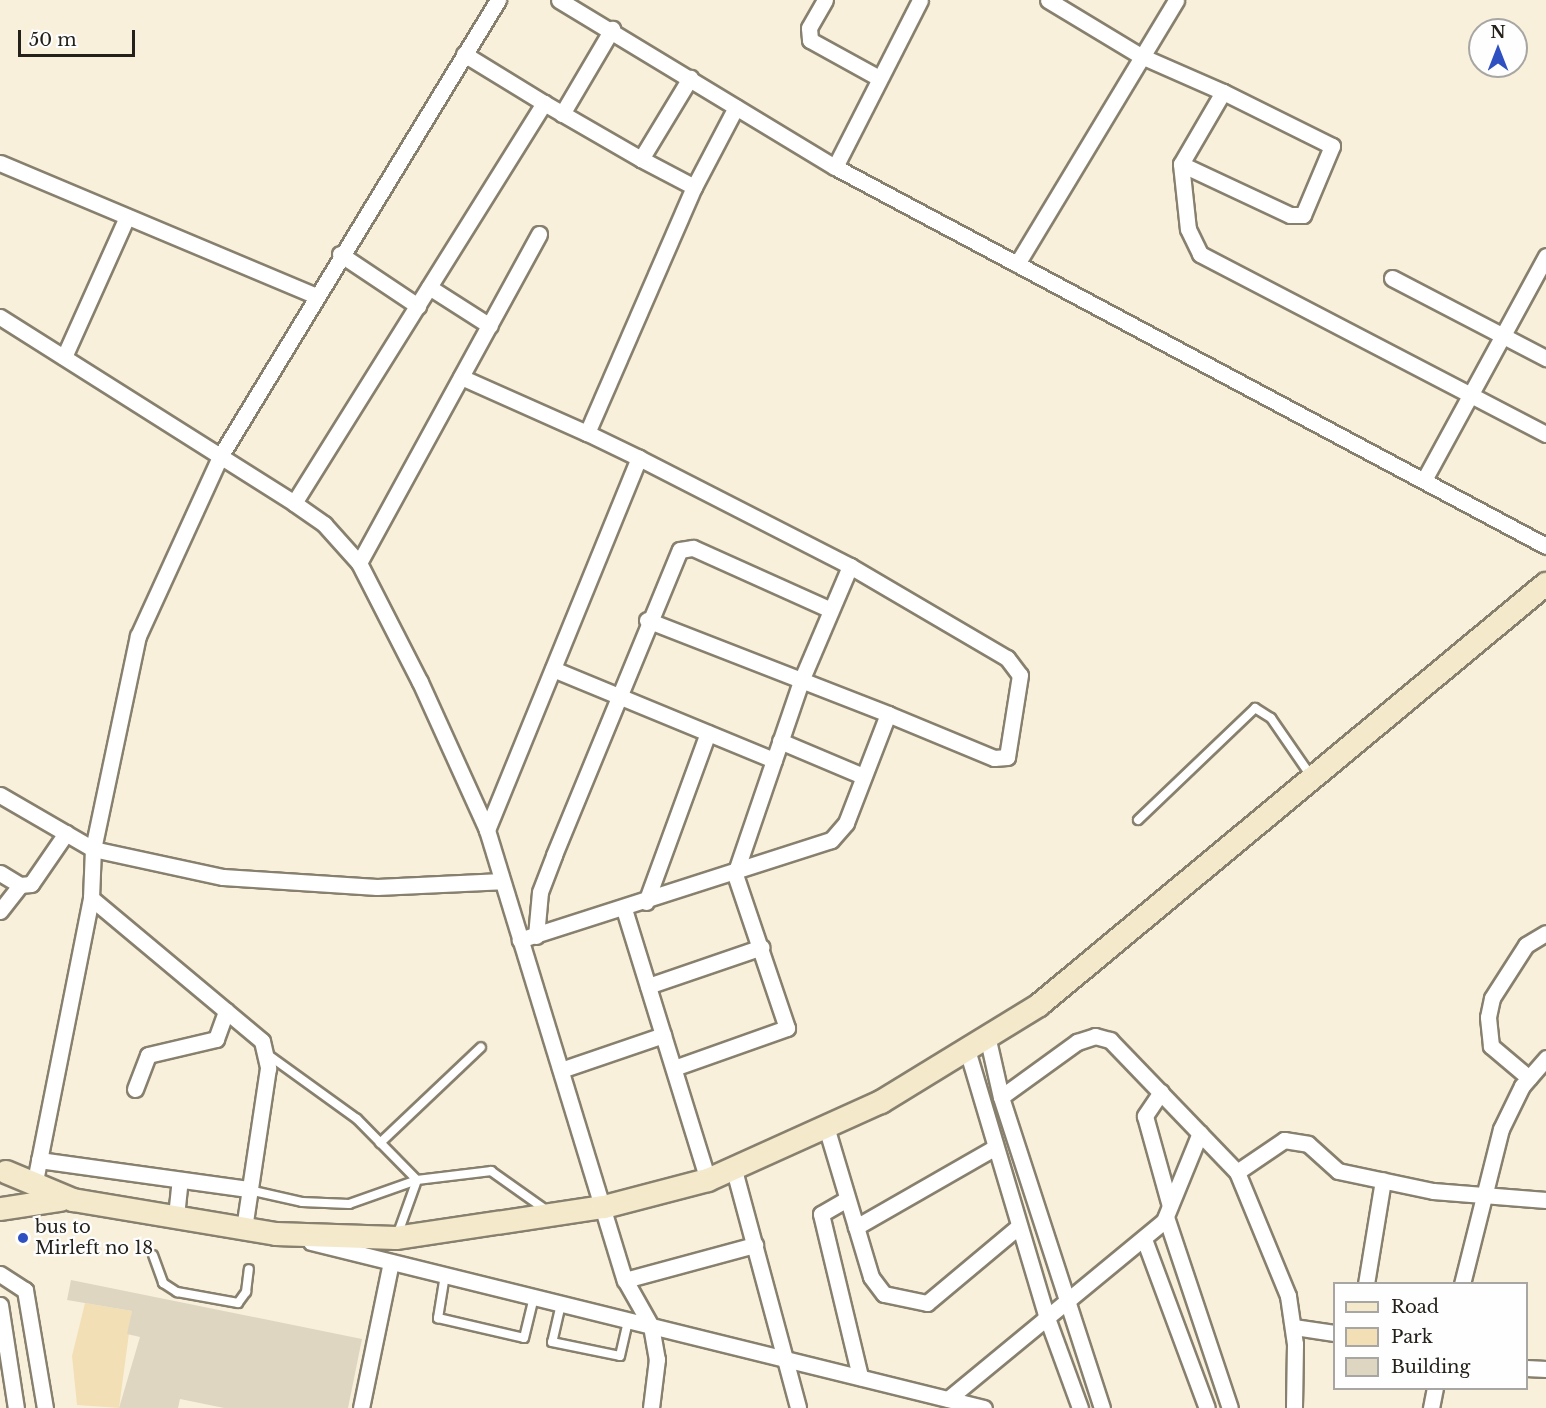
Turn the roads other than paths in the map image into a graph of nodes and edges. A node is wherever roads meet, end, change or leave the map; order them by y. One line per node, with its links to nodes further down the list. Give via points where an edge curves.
1 (498, 0): 8 (street)
2 (559, 0): 7 (street)
3 (825, 0): 11 (street, via 809,28 810,40)
4 (920, 0): 11 (street)
5 (1048, 0): 9 (street)
6 (1176, 0): 9 (street)
7 (612, 30): 10 (street); 15 (street)
8 (464, 54): 13 (street); 23 (street)
9 (1141, 56): 12 (street); 25 (street)
10 (690, 78): 14 (street); 16 (street)
11 (879, 78): 19 (street)
12 (1223, 92): 18 (street); 18 (street, via 1332,146 1303,215 1290,215)
13 (544, 103): 15 (street); 28 (street)
14 (736, 107): 19 (street); 20 (street)
15 (562, 114): 16 (street)
16 (641, 159): 20 (street)
17 (0, 163): 21 (street)
18 (1181, 164): 37 (street, via 1188,229 1200,254)
19 (835, 167): 25 (street)
20 (694, 187): 38 (street)
21 (126, 219): 29 (street); 34 (street)
22 (539, 234): 32 (street)
23 (340, 254): 29 (street); 30 (street)
24 (1546, 256): 27 (street)
25 (1017, 264): 42 (street)
26 (1392, 278): 33 (street)
27 (1541, 278): 33 (street)
28 (429, 287): 30 (street); 32 (street)
29 (314, 295): 40 (street)
30 (418, 306): 43 (street)
31 (0, 317): 34 (street)
32 (490, 326): 36 (street)
33 (1504, 334): 35 (street); 37 (street)
34 (64, 357): 40 (street)
35 (1546, 358)
36 (461, 377): 38 (street); 45 (street)
37 (1472, 395): 39 (street); 42 (street)
38 (587, 433): 41 (street)
39 (1546, 434)
40 (221, 455): 43 (street); 63 (street, via 138,636)
41 (639, 458): 46 (street); 50 (street)
42 (1424, 480): 44 (street)
43 (294, 503): 45 (street, via 324,524)
44 (1546, 546)
45 (358, 563): 61 (street, via 420,682)
46 (850, 566): 48 (street); 53 (street, via 1007,658 1020,675 1008,754 1003,759)
47 (1546, 584): 58 (main road)
48 (830, 609): 49 (street, via 687,548 673,560); 51 (street)
49 (647, 620): 51 (street); 52 (street)
50 (553, 669): 52 (street); 61 (street)
51 (801, 681): 53 (street); 55 (street)
52 (620, 695): 54 (street); 73 (street, via 540,892)
53 (888, 714): 57 (street)
54 (708, 733): 56 (street); 69 (street)
55 (780, 741): 56 (street); 57 (street)
56 (774, 760): 65 (street)
57 (863, 776): 65 (street, via 846,823 831,840)
58 (1314, 780): 60 (lane, via 1271,718 1255,708); 79 (main road, via 1072,980)
59 (0, 795): 62 (street)
60 (1138, 820)
61 (487, 830): 66 (street)
62 (66, 833): 63 (street); 67 (street, via 31,884)
63 (93, 849): 66 (street, via 223,877 377,887); 68 (street)
64 (0, 873): 67 (street)
65 (735, 874): 69 (street); 75 (street)
66 (502, 881): 74 (street)
67 (20, 885): 71 (street)
68 (91, 898): 77 (street); 94 (street)
69 (646, 902): 70 (street)
70 (624, 909): 73 (street); 76 (street)
71 (0, 911)
72 (1546, 933): 86 (street, via 1526,945 1492,998 1488,1017 1491,1046)
73 (536, 936): 74 (street)
74 (520, 940): 85 (street)
75 (762, 947): 76 (street); 84 (street, via 787,1028)
76 (648, 986): 78 (street)
77 (226, 1011): 82 (street, via 262,1041); 87 (street, via 216,1039 148,1055)
78 (663, 1035): 84 (street); 85 (street)
79 (988, 1040): 81 (main road); 89 (street)
80 (480, 1047): 92 (lane)
81 (968, 1053): 90 (main road); 93 (street)
82 (267, 1054): 92 (lane, via 357,1119); 103 (street)
83 (1546, 1058): 86 (street)
84 (674, 1068): 100 (street)
85 (561, 1070): 108 (street)
86 (1529, 1078): 104 (street, via 1501,1129)
87 (135, 1089)
88 (1161, 1092): 89 (street, via 1110,1040 1095,1036 1077,1042); 91 (street); 110 (street, via 1146,1116)
89 (1001, 1097): 129 (street)
90 (826, 1130): 96 (main road); 105 (street)
91 (1200, 1133): 97 (street); 110 (street)
92 (380, 1143): 99 (lane)
93 (994, 1148): 113 (street); 114 (street)
94 (39, 1160): 98 (street); 102 (street)
95 (3, 1169): 102 (main road); 109 (main road, via 9,1195)
96 (734, 1170): 100 (main road); 119 (street)
97 (1237, 1172): 101 (street, via 1284,1140 1308,1144 1338,1171); 135 (street, via 1280,1271)
98 (180, 1180): 103 (street); 111 (street)
99 (417, 1180): 103 (lane, via 349,1204 302,1202); 112 (lane, via 491,1171); 117 (lane)
100 (708, 1180): 108 (main road)
101 (1383, 1180): 104 (street); 126 (street)
102 (34, 1186): 106 (main road)
103 (248, 1190): 115 (street)
104 (1485, 1196): 107 (street); 127 (street)
105 (847, 1199): 114 (street); 140 (street, via 821,1214)
106 (73, 1200): 109 (main road, via 30,1201); 111 (main road)
107 (1546, 1200)
108 (604, 1207): 112 (main road); 125 (street)
109 (1, 1209)
110 (1168, 1212): 118 (street); 152 (street)
111 (176, 1216): 115 (main road)
112 (554, 1216): 117 (main road)
113 (1019, 1226): 114 (street, via 934,1299 921,1304 876,1287); 132 (street)
114 (856, 1227)
115 (244, 1228): 116 (main road)
116 (276, 1234): 117 (main road); 121 (street)
117 (396, 1238)
118 (1144, 1239): 129 (street); 151 (street)
119 (755, 1245): 125 (street); 137 (street)
120 (153, 1256): 122 (lane, via 163,1282 177,1292 238,1303 246,1292)
121 (391, 1262): 124 (street); 145 (street)
122 (249, 1269)
123 (0, 1274): 144 (street, via 25,1290)
124 (445, 1275): 128 (street); 128 (lane, via 438,1318 524,1338)
125 (625, 1280): 134 (street)
126 (1366, 1282)
127 (1463, 1282)
128 (534, 1297): 130 (street)
129 (1064, 1300): 132 (street); 150 (street)
130 (561, 1304): 133 (street); 133 (lane, via 552,1342 620,1356)
131 (0, 1305): 143 (street)
132 (1046, 1315): 142 (street); 149 (street)
133 (628, 1320): 134 (street)
134 (651, 1326): 137 (street); 146 (street, via 657,1359)
135 (1294, 1327): 136 (street); 153 (street)
136 (1333, 1333)
137 (786, 1359): 140 (street); 147 (street)
138 (1528, 1368): 139 (street)
139 (1546, 1369)
140 (860, 1377): 142 (street)
141 (1435, 1390): 154 (street)
142 (948, 1399): 148 (street)
143 (16, 1408)
144 (45, 1408)
145 (361, 1408)
146 (651, 1408)
147 (798, 1408)
148 (984, 1408)
149 (1080, 1408)
150 (1102, 1408)
151 (1207, 1408)
152 (1230, 1408)
153 (1293, 1408)
154 (1431, 1408)

